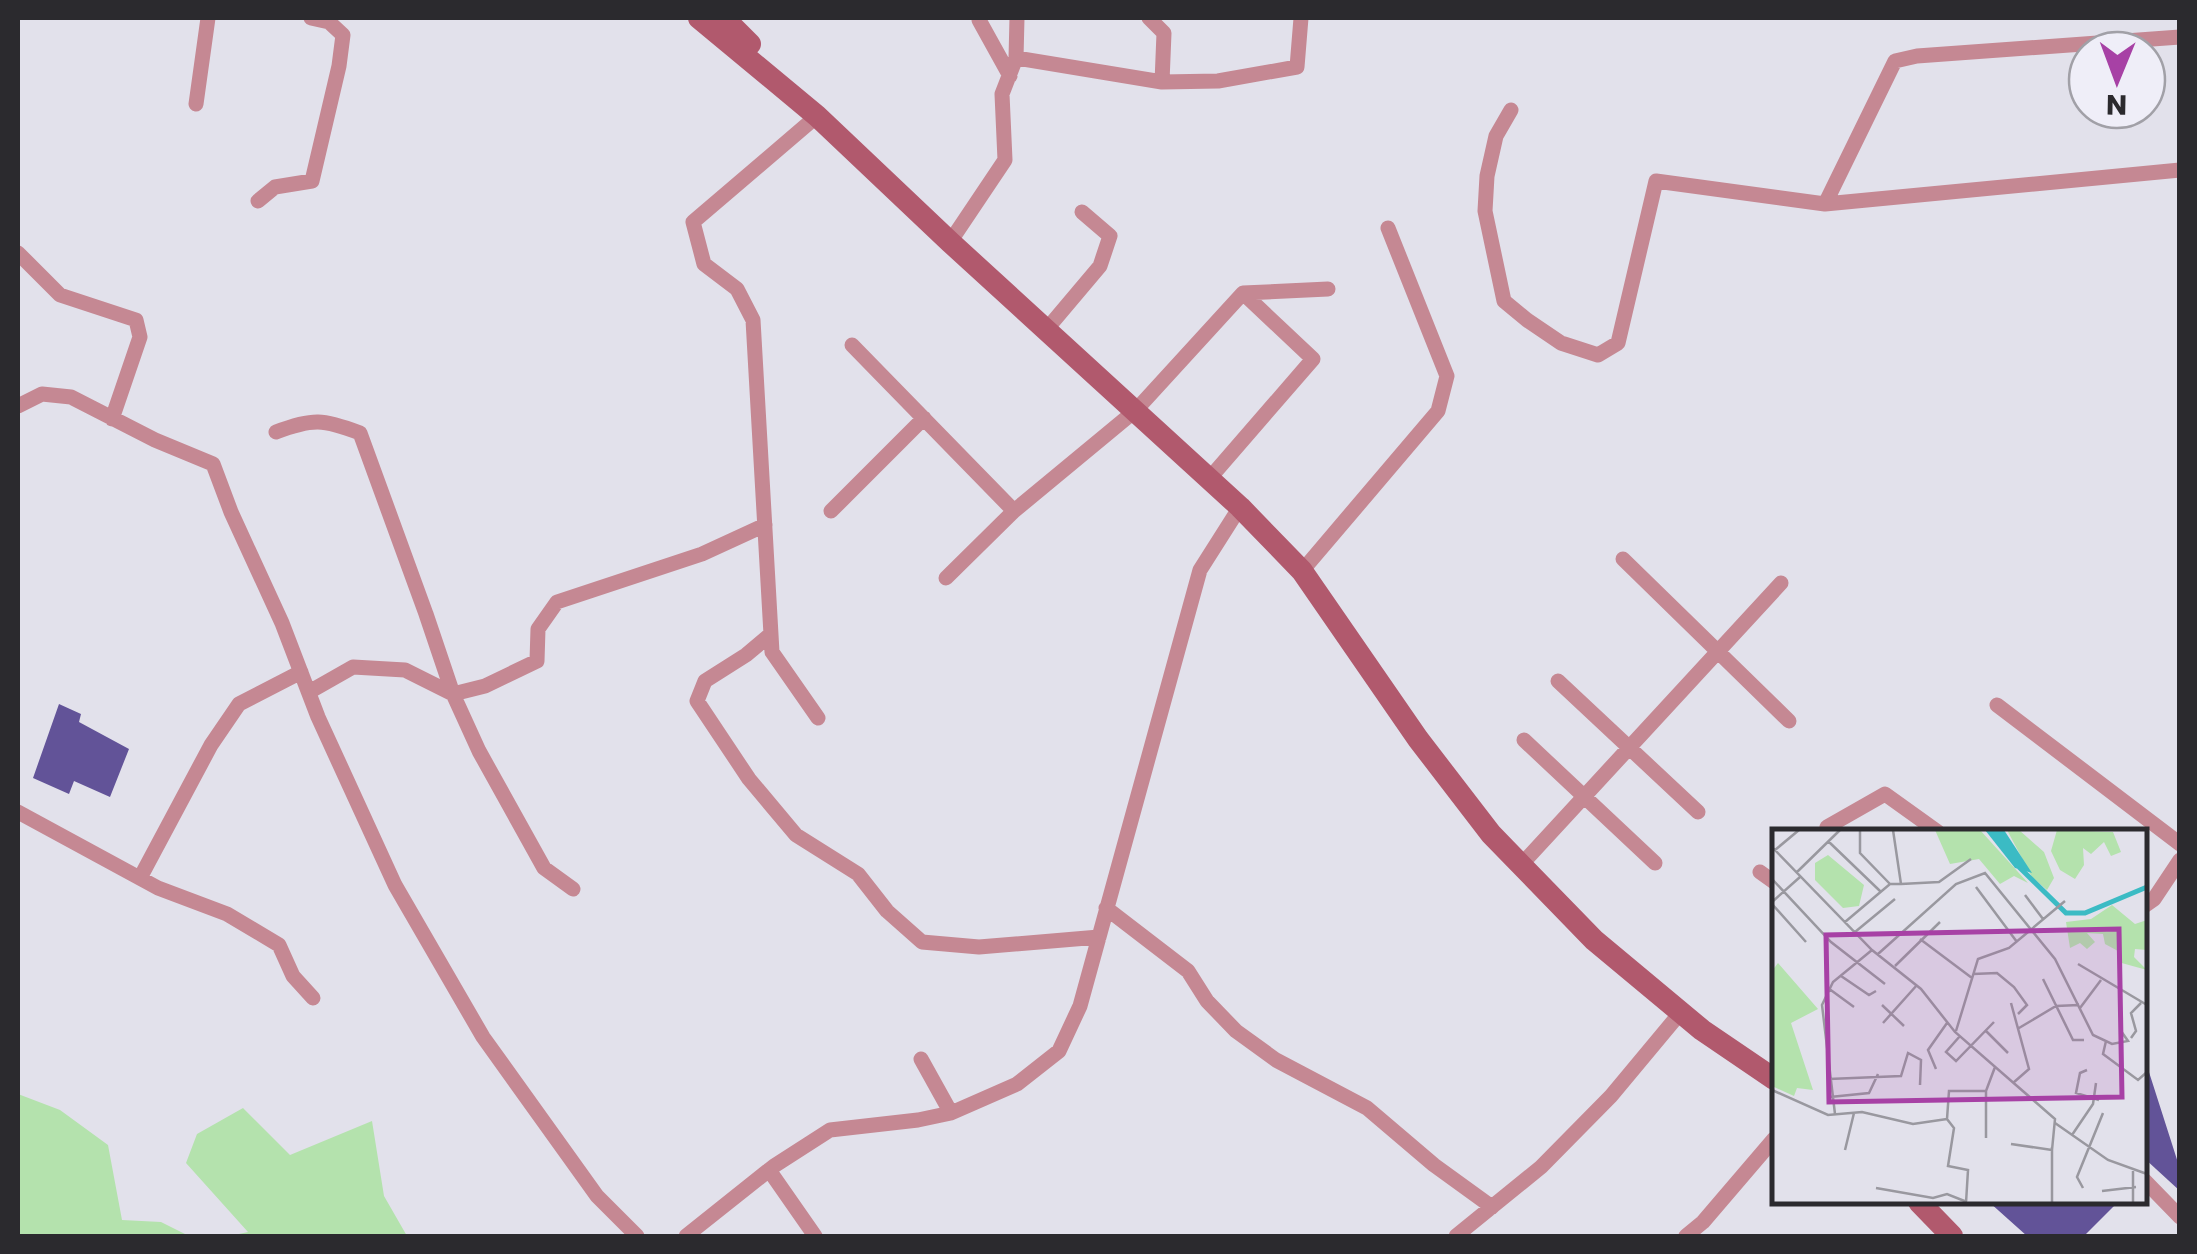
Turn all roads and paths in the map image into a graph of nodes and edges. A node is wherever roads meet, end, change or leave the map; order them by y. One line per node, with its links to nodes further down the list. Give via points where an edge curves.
1 (208, 18): 13 (street)
2 (311, 18): 17 (street, via 343,35 312,181 275,186)
3 (699, 18): 15 (main road)
4 (724, 18): 15 (main road)
5 (1016, 18): 10 (street)
6 (1149, 18): 12 (street, via 1164,33)
7 (1302, 18): 12 (street, via 1298,67 1218,81)
8 (979, 20): 11 (street)
9 (2180, 38): 18 (street, via 1895,61)
10 (1016, 58): 11 (street); 12 (street)
11 (1010, 76): 21 (street, via 1002,94 1005,160)
12 (1162, 82)
13 (196, 104)
14 (1511, 110): 18 (street, via 1496,136 1485,211 1504,301 1561,343 1598,355 1618,343 1656,182)
15 (817, 116): 21 (main road); 36 (street, via 693,222 704,264 736,289 754,320)
16 (2180, 170): 18 (street)
17 (258, 201)
18 (1825, 204)
19 (1082, 212): 25 (street, via 1110,236 1100,266)
20 (1388, 228): 38 (street, via 1446,376 1438,412)
21 (950, 242): 25 (main road)
22 (18, 253): 30 (street, via 60,295 136,320 140,336)
23 (1328, 289): 24 (street)
24 (1243, 293): 28 (street); 32 (street, via 1314,358)
25 (1046, 330): 28 (main road)
26 (852, 345): 29 (street)
27 (18, 406): 30 (street, via 42,394 71,398)
28 (1136, 410): 32 (main road); 34 (street)
29 (924, 418): 34 (street); 35 (street)
30 (112, 419): 43 (street, via 213,464)
31 (276, 432): 46 (street, via 330,421 360,433)
32 (1209, 479): 33 (main road)
33 (1240, 508): 38 (main road); 66 (street, via 1200,570)
34 (1014, 511): 39 (street)
35 (831, 512)
36 (765, 524): 41 (street); 46 (street, via 702,554 557,602 538,628 537,661)
37 (1622, 559): 42 (street)
38 (1302, 571): 60 (main road, via 1418,739)
39 (946, 578)
40 (1781, 583): 42 (street)
41 (771, 634): 48 (street, via 772,652); 67 (street, via 705,681 697,701 796,835 858,874 922,942 980,947)
42 (1718, 651): 49 (street); 51 (street)
43 (301, 672): 45 (street); 62 (street, via 239,704)
44 (1558, 681): 51 (street)
45 (309, 692): 46 (street, via 353,667 405,670); 79 (street, via 395,885 484,1037 597,1196)
46 (453, 694): 64 (street, via 544,868)
47 (1998, 705): 57 (street)
48 (818, 718)
49 (1789, 721)
50 (1524, 740): 52 (street)
51 (1629, 748): 52 (street); 54 (street)
52 (1584, 797): 59 (street); 60 (street)
53 (18, 812): 62 (street)
54 (1698, 812)
55 (1828, 827): 56 (street, via 1885,794)
56 (1934, 829)
57 (2180, 844)
58 (2180, 860): 65 (street)
59 (1655, 864)
60 (1521, 865): 69 (main road, via 1594,940)
61 (1760, 872): 63 (street)
62 (140, 878): 68 (street, via 227,914 279,946)
63 (1772, 881)
64 (574, 889)
65 (2147, 904)
66 (1106, 908): 67 (street); 77 (street, via 1188,971 1236,1031 1367,1108)
67 (1099, 937): 72 (street, via 1059,1051 1017,1084)
68 (313, 998)
69 (1680, 1012): 71 (main road); 77 (street, via 1611,1096)
70 (921, 1059): 72 (street)
71 (1772, 1078)
72 (951, 1113): 74 (street, via 830,1130)
73 (1772, 1141): 83 (street)
74 (770, 1170): 80 (street); 81 (street)
75 (2147, 1183): 78 (street)
76 (1921, 1204): 84 (main road)
77 (1492, 1207): 82 (street)
78 (2180, 1217)
79 (637, 1236)
80 (686, 1236)
81 (815, 1236)
82 (1456, 1236)
83 (1686, 1236)
84 (1952, 1236)

